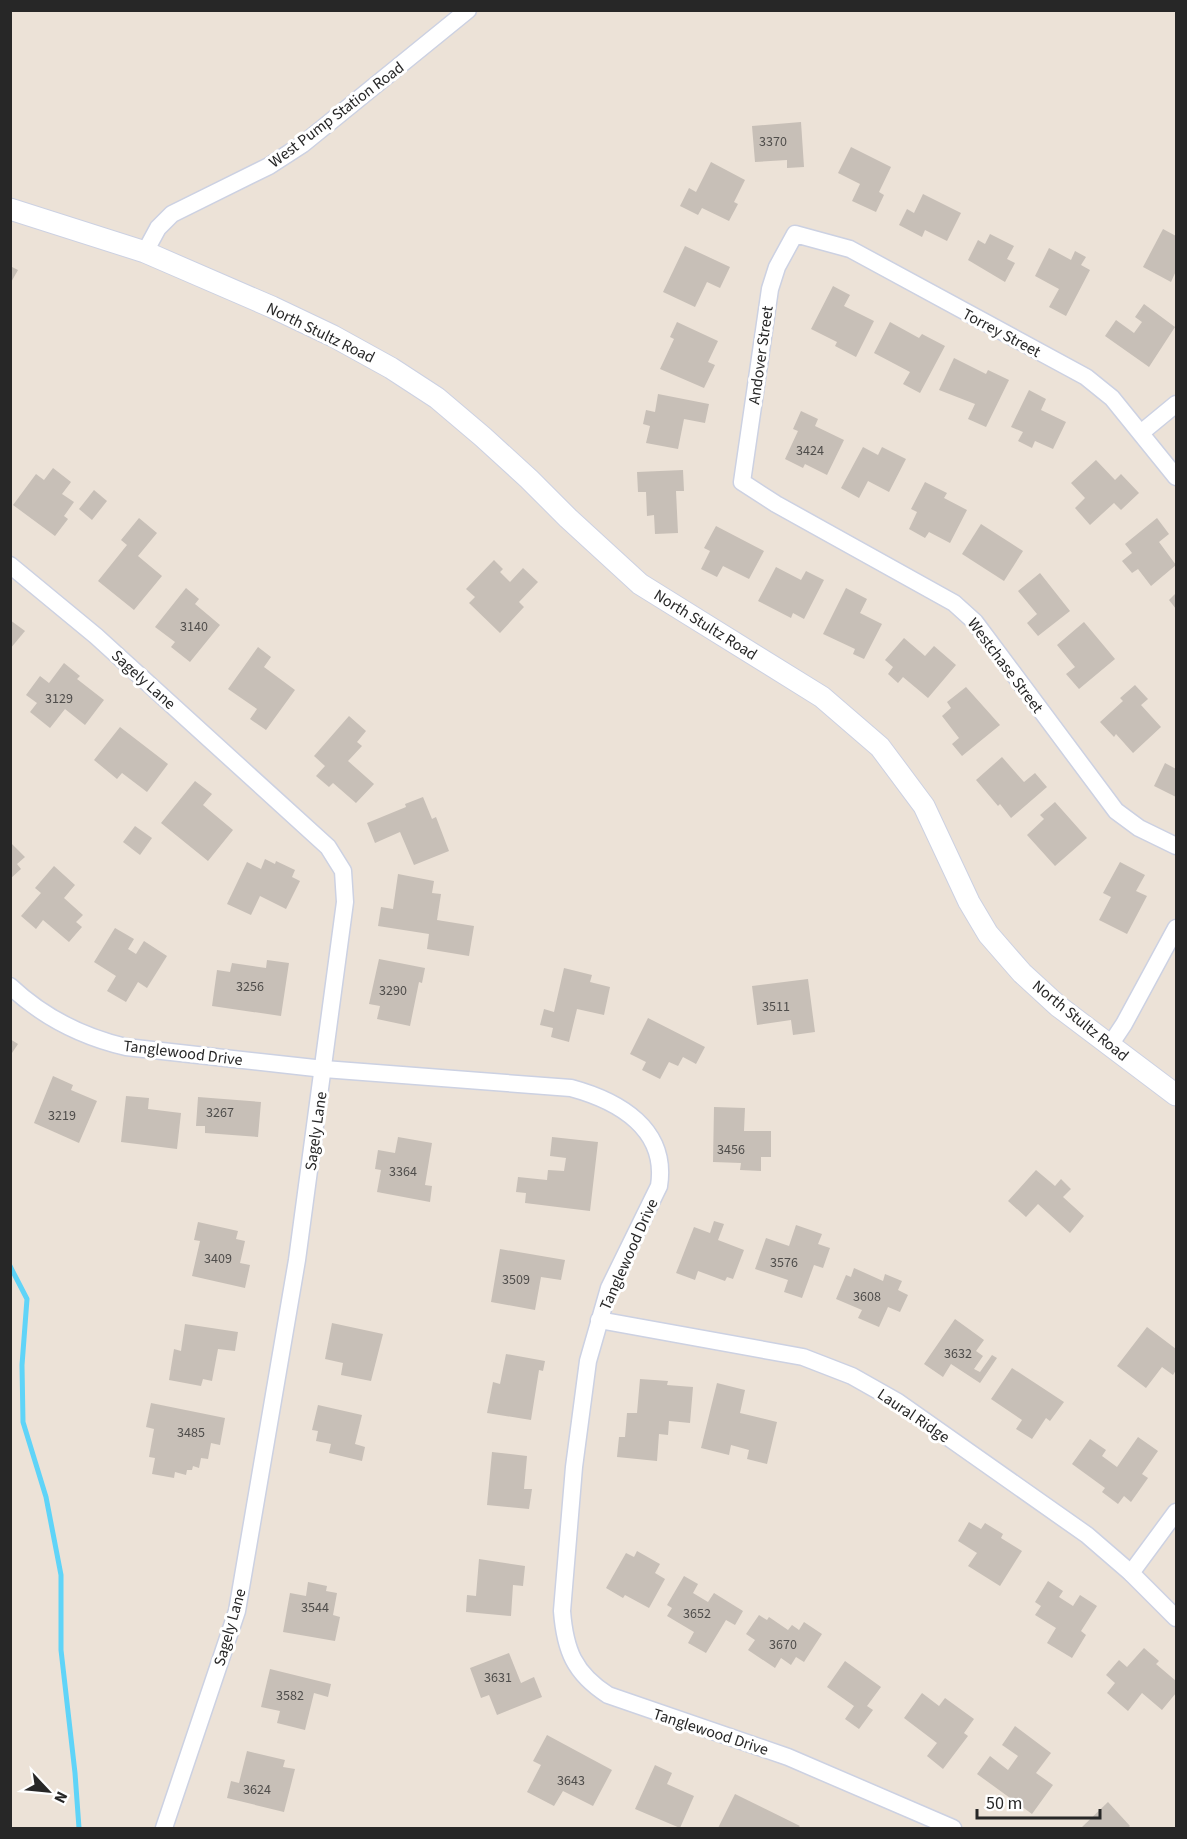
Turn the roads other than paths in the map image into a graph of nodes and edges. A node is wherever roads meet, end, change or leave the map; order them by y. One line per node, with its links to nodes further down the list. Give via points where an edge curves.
1 (468, 10): 4 (street, West Pump Station Road, via 303,144 269,166 172,214 158,228)
2 (10, 209): 4 (street, North Stultz Road)
3 (795, 234): 6 (street, Torrey Street, via 850,249 1086,377 1112,398); 8 (street, Andover Street, via 770,288)
4 (145, 252): 13 (street, North Stultz Road, via 333,336 437,398 640,584 822,697 880,747 924,806 988,934 1022,973)
5 (1176, 404): 6 (street)
6 (1142, 432): 7 (street, Torrey Street)
7 (1176, 477)
8 (742, 482): 10 (street, Westchase Street, via 965,612 1116,811 1139,828)
9 (10, 565): 14 (street, Sagely Lane, via 96,636 336,858 343,871 345,902)
10 (1176, 846)
11 (1176, 928): 13 (street)
12 (10, 986): 14 (street, Tanglewood Drive, via 71,1029 98,1040 126,1047)
13 (1110, 1045): 15 (street, North Stultz Road)
14 (324, 1069): 16 (street, Tanglewood Drive, via 571,1088 607,1101 638,1121 659,1155 659,1186 609,1288); 20 (street, Sagely Lane, via 297,1260 237,1611)
15 (1176, 1095)
16 (599, 1320): 18 (street, Laural Ridge, via 794,1355 852,1376 897,1402 1087,1535); 21 (street, Tanglewood Drive, via 588,1361 574,1467 562,1611 567,1644 578,1668 608,1695 788,1757)
17 (1176, 1512): 18 (street)
18 (1131, 1574): 19 (street, Laural Ridge)
19 (1176, 1618)
20 (164, 1828)
21 (953, 1828)

